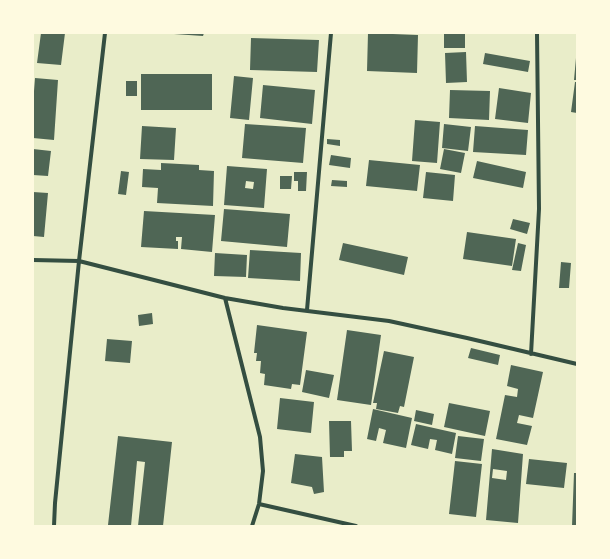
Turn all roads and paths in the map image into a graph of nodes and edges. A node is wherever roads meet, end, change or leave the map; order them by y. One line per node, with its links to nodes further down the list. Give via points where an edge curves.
1 (105, 33): 5 (street)
2 (331, 33): 7 (street)
3 (537, 33): 8 (street, via 539,209)
4 (33, 260): 5 (street)
5 (79, 261): 6 (street); 11 (street)
6 (225, 298): 7 (street); 10 (street, via 260,437 263,471)
7 (307, 310): 8 (street, via 389,321)
8 (532, 354): 9 (street)
9 (577, 364)
10 (259, 504): 12 (street); 13 (street)
11 (54, 526)
12 (252, 526)
13 (356, 526)

